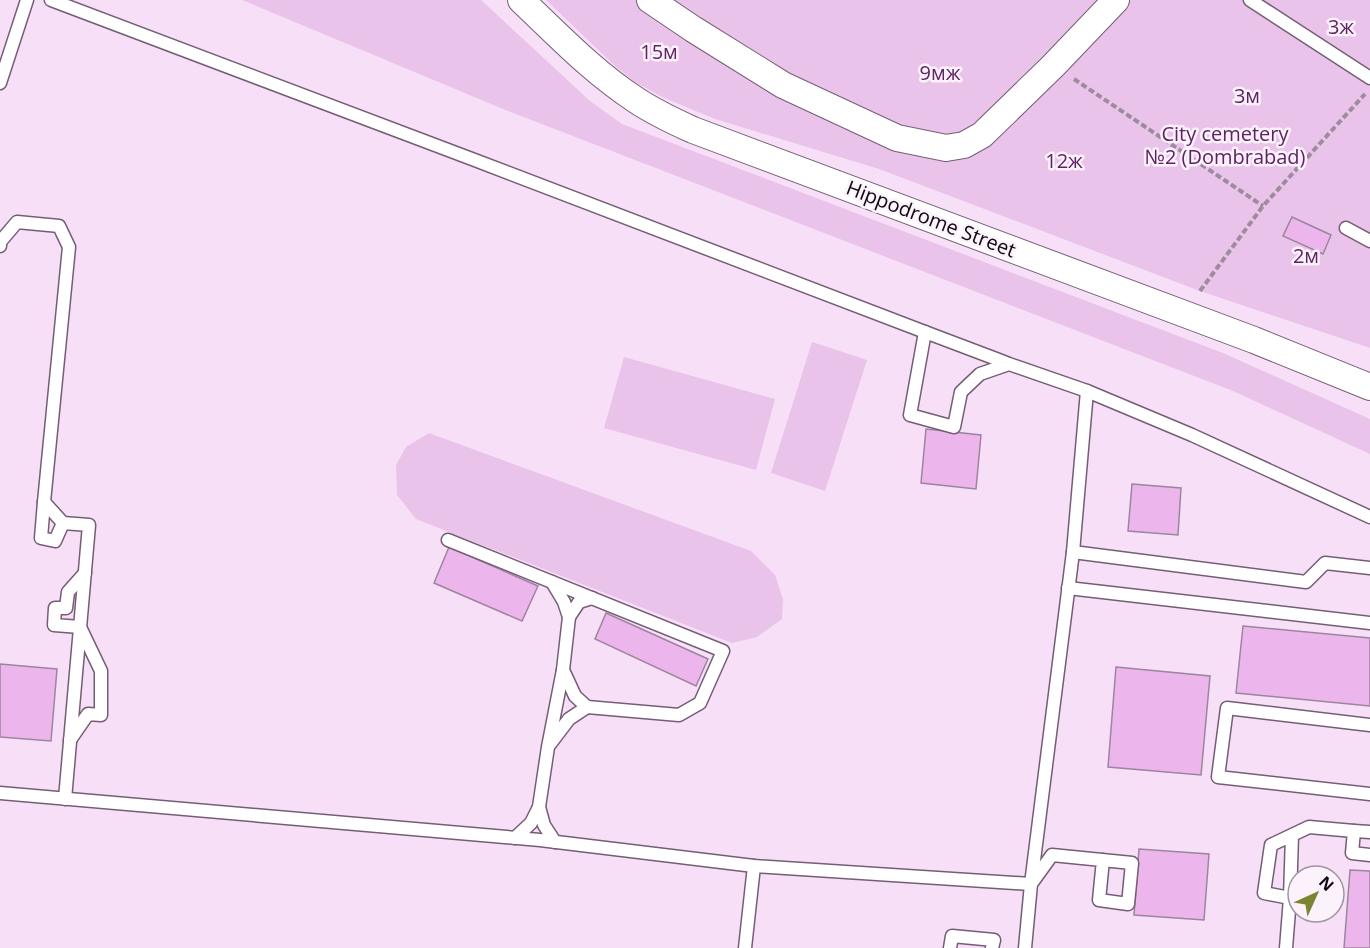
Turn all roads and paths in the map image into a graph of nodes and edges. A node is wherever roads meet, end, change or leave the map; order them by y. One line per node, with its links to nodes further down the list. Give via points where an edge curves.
1 (27, 0): 9 (lane)
2 (51, 0): 16 (lane)
3 (521, 0): 18 (street, Hippodrome Street, via 605,77 637,101 693,130)
4 (650, 0): 7 (street, via 783,85 897,138 931,146 964,145 982,135)
5 (1116, 0): 7 (street)
6 (1250, 0): 8 (lane)
7 (1053, 66): 11 (path)
8 (1370, 78)
9 (0, 83)
10 (1370, 89): 11 (path)
11 (1263, 206): 15 (path)
12 (1346, 228): 13 (lane)
13 (1370, 241)
14 (0, 246): 20 (lane, via 17,222 59,226 69,248)
15 (1200, 291)
16 (925, 332): 17 (lane); 17 (lane, via 910,415 954,427 961,392 980,374)
17 (1009, 364): 19 (lane)
18 (1370, 387)
19 (1087, 391): 21 (lane); 24 (lane)
20 (44, 502): 22 (lane); 22 (lane, via 42,538 55,541)
21 (1370, 517)
22 (63, 523): 26 (lane, via 89,525)
23 (448, 540): 27 (lane)
24 (1073, 552): 25 (lane, via 1306,582 1325,563); 28 (lane)
25 (1370, 568)
26 (85, 573): 32 (lane); 32 (lane, via 68,592 66,608 55,608 54,625)
27 (552, 582): 29 (lane); 30 (lane)
28 (1068, 588): 31 (lane); 51 (lane)
29 (592, 598): 30 (lane, via 579,602); 34 (lane, via 723,651 700,703 679,715)
30 (569, 617): 33 (lane)
31 (1370, 623)
32 (80, 627): 36 (lane); 36 (lane, via 101,671 101,715 88,714)
33 (563, 670): 34 (lane, via 575,696); 37 (lane)
34 (587, 707): 37 (lane, via 568,719)
35 (1370, 725): 39 (lane, via 1227,708 1218,777)
36 (70, 741): 40 (lane)
37 (548, 747): 41 (lane)
38 (0, 793): 40 (lane)
39 (1370, 794)
40 (65, 799): 45 (lane)
41 (539, 807): 45 (lane, via 531,823); 46 (lane)
42 (1354, 831): 43 (lane); 44 (lane, via 1309,827); 47 (lane, via 1352,853)
43 (1370, 832)
44 (1293, 835): 49 (lane); 52 (lane, via 1271,845 1264,893)
45 (515, 838): 46 (lane)
46 (555, 842): 50 (lane)
47 (1370, 855)
48 (1103, 860): 51 (lane, via 1052,855)
49 (1292, 864)
50 (754, 866): 51 (lane); 54 (lane)
51 (1031, 885): 57 (lane)
52 (1286, 897)
53 (1288, 924): 58 (lane)
54 (745, 948)
55 (950, 948): 56 (lane, via 952,936 994,940)
56 (992, 948)
57 (1025, 948)
58 (1286, 948)

